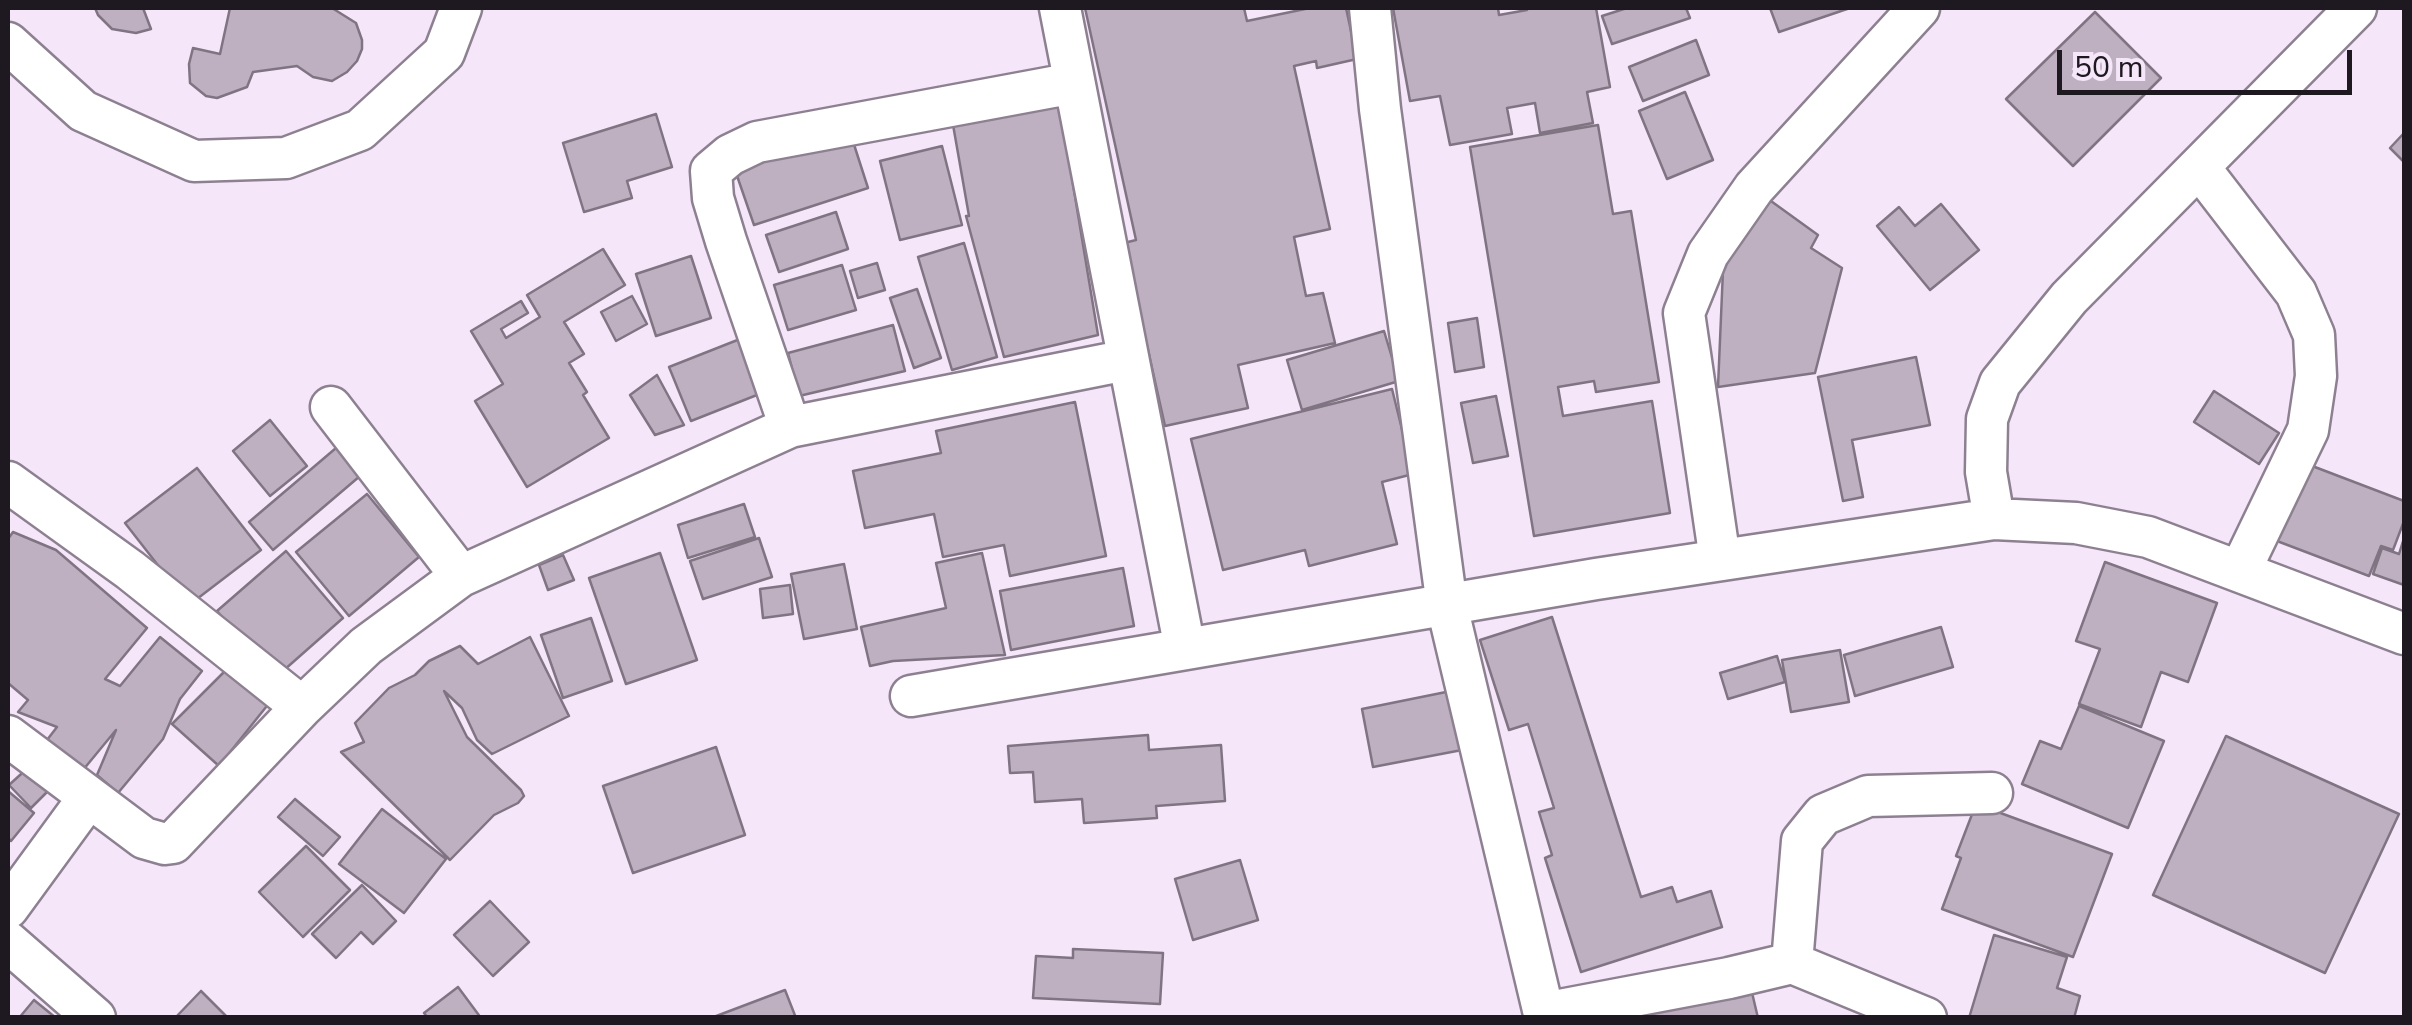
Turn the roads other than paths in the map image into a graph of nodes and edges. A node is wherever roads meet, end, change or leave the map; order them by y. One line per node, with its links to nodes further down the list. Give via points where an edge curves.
1 (461, 8): 6 (street, via 444,53 360,130 286,158 194,161 83,110)
2 (1060, 8): 7 (street)
3 (1370, 8): 17 (street)
4 (1919, 8): 14 (street, via 1754,188 1708,254 1684,313)
5 (2356, 8): 8 (street)
6 (8, 42)
7 (1074, 83): 9 (street); 11 (street, via 757,142 711,171 726,241)
8 (2199, 166): 13 (street, via 2069,298 2000,383 1988,419 1986,472); 15 (street, via 2296,292 2314,335 2308,430)
9 (1127, 360): 11 (street); 19 (street)
10 (331, 406): 16 (street)
11 (790, 427): 16 (street)
12 (8, 482): 21 (street)
13 (1994, 519): 14 (street); 15 (street, via 2076,523 2148,537)
14 (1720, 560): 17 (street)
15 (2240, 571): 18 (street)
16 (461, 576): 21 (street, via 366,646)
17 (1447, 606): 19 (street); 28 (street)
18 (2404, 634)
19 (1185, 649): 20 (street)
20 (911, 696)
21 (302, 707): 24 (street, via 173,843 144,838)
22 (8, 736): 24 (street)
23 (1992, 793): 27 (street, via 1868,796 1822,815 1802,841)
24 (90, 797): 25 (street)
25 (8, 908)
26 (8, 942): 29 (street)
27 (1792, 963): 28 (street); 30 (street)
28 (1545, 1015)
29 (94, 1018)
30 (1926, 1018)

